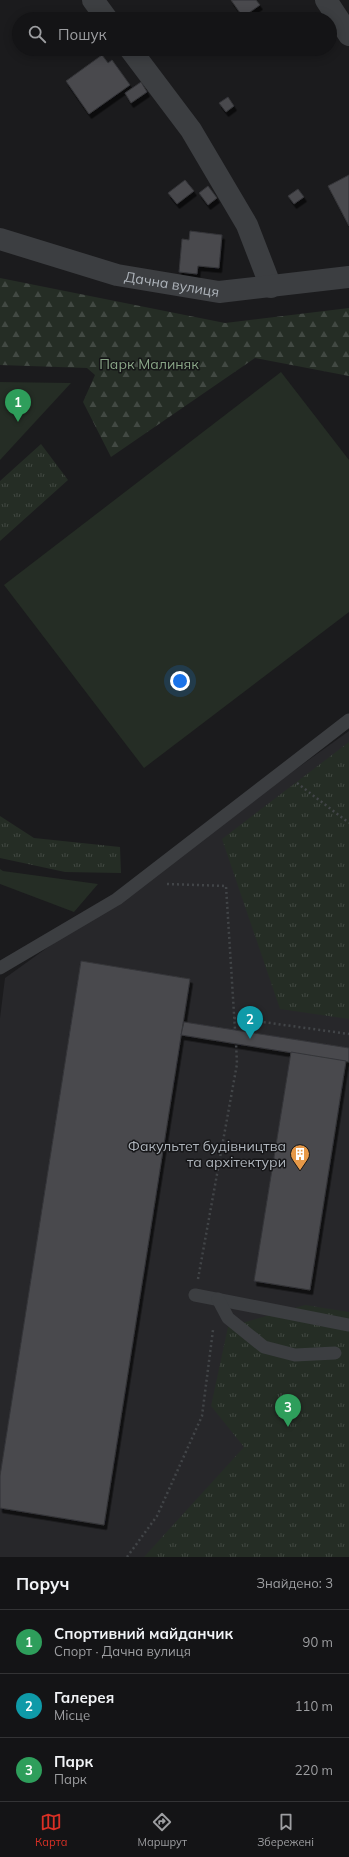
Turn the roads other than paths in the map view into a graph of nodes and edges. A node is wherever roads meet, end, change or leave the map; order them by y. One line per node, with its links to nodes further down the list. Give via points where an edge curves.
1 (93, 0): 3 (street)
2 (326, 0): 4 (street)
3 (102, 12)
4 (334, 12)
5 (337, 17): 6 (street)
6 (349, 35)
7 (135, 56): 10 (street, via 191,130 247,225)
8 (0, 239): 10 (street, Дачна вулиця, via 117,275 219,292)
9 (349, 278): 10 (street, Дачна вулиця)
10 (271, 287)
11 (349, 720): 12 (lane, via 117,899)
12 (0, 968)
13 (195, 1295): 14 (lane)
14 (218, 1299): 15 (lane); 16 (lane, via 228,1318 264,1347 294,1355)
15 (349, 1325)
16 (335, 1353)

